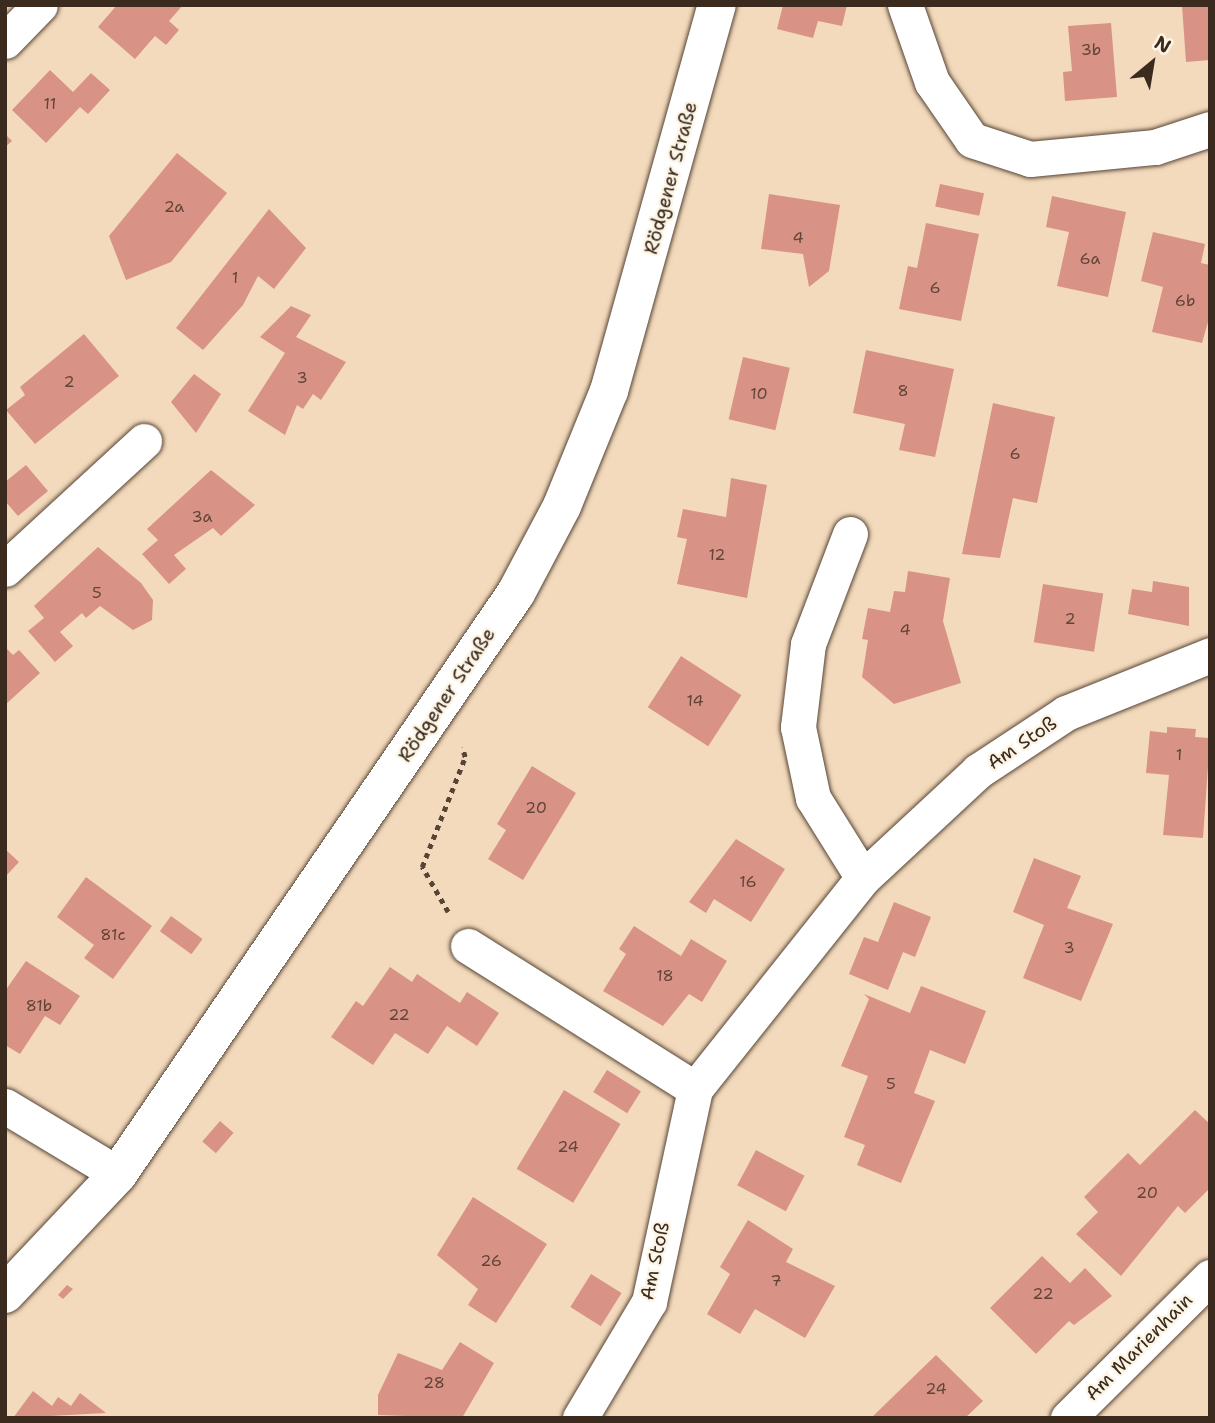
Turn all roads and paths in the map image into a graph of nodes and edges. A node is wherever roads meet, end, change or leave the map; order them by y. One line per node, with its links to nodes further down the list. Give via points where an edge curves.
1 (40, 5): 4 (street)
2 (717, 5): 10 (main road, Rödgener Straße, via 609,391 539,550)
3 (905, 5): 5 (street, via 932,82 972,140 1030,159 1155,147)
4 (5, 41)
5 (1210, 129)
6 (144, 441): 8 (street)
7 (850, 534): 11 (street, via 808,644 798,727 813,798)
8 (5, 569)
9 (1210, 655): 11 (street, Am Stoß, via 1066,713 978,771)
10 (446, 698): 12 (path, via 465,757 422,867); 15 (main road, Rödgener Straße)
11 (863, 878): 13 (street, Am Stoß)
12 (468, 946): 13 (street)
13 (695, 1089): 18 (street, Am Stoß, via 668,1195 649,1302)
14 (5, 1106): 15 (street)
15 (118, 1174): 17 (main road, Rödgener Straße)
16 (1210, 1277): 19 (street, Am Marienhain)
17 (5, 1294)
18 (580, 1418)
19 (1068, 1418)

